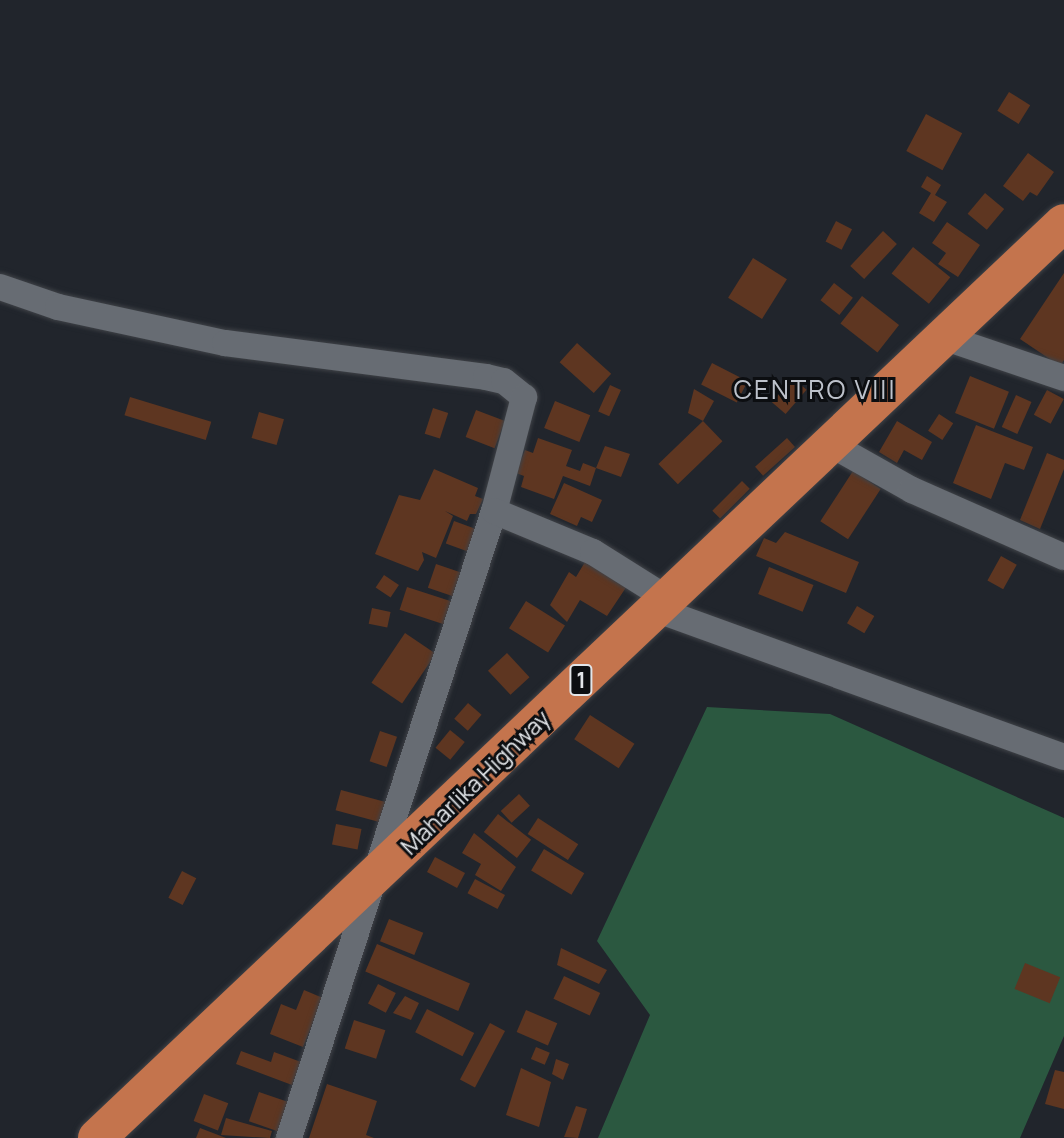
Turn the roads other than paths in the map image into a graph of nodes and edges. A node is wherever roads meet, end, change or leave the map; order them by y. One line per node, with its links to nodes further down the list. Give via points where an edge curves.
1 (1064, 223): 3 (highway, Maharlika Highway / 1)
2 (0, 287): 6 (street, via 58,307 225,343 504,381 523,397 523,405)
3 (943, 337): 4 (street); 5 (highway, Maharlika Highway / 1)
4 (1064, 378)
5 (832, 445): 7 (street, via 912,490); 8 (highway, Maharlika Highway / 1)
6 (494, 511): 8 (street, via 593,552); 10 (street)
7 (1064, 557)
8 (660, 604): 9 (street); 10 (highway, Maharlika Highway / 1)
9 (1064, 757)
10 (370, 883): 11 (highway, Maharlika Highway / 1); 12 (street)
11 (97, 1138)
12 (289, 1138)

